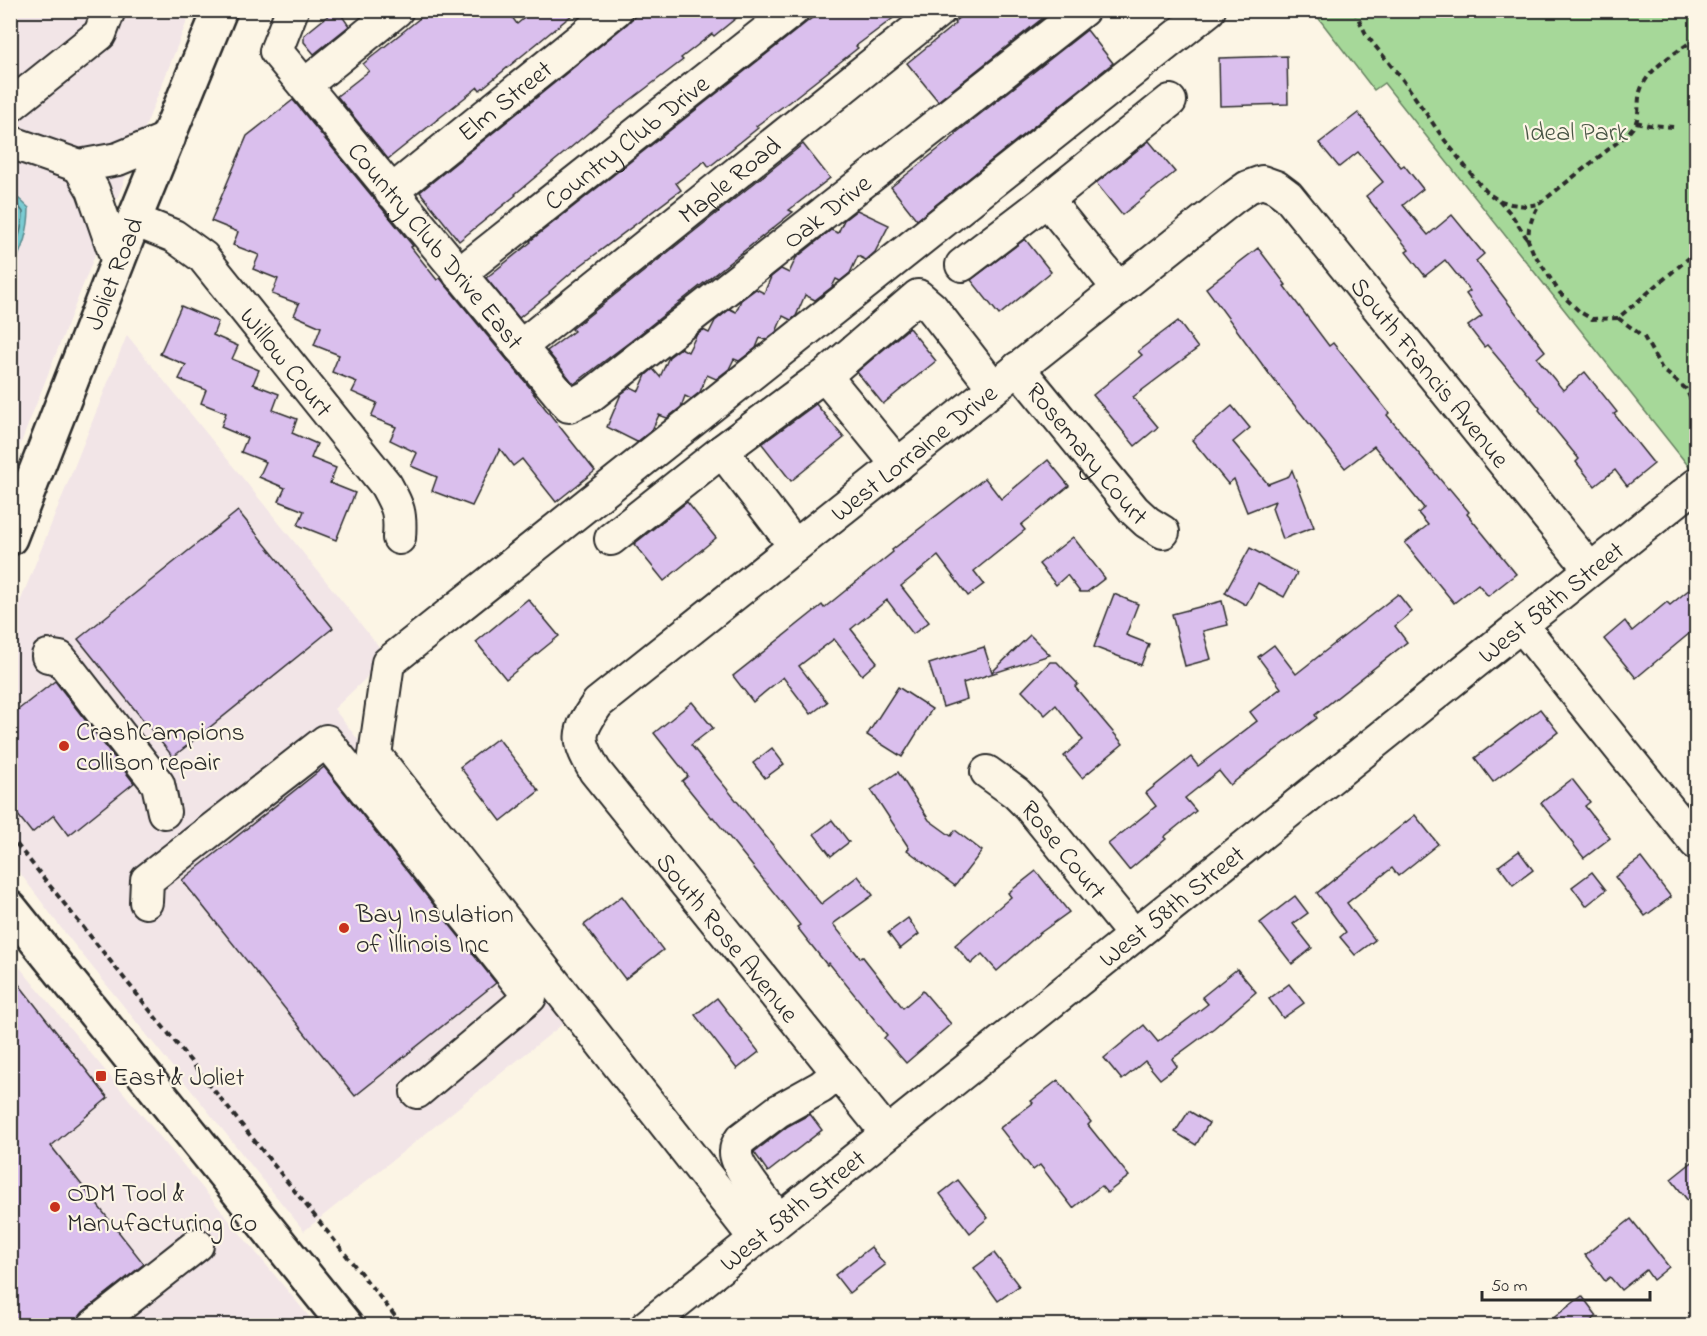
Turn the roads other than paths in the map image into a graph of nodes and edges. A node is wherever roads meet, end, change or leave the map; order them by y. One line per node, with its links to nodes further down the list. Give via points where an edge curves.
1 (110, 10): 12 (street, via 100,34)
2 (220, 10): 13 (main road, Joliet Road)
3 (292, 10): 10 (street, Country Club Drive East, via 276,51)
4 (397, 10): 10 (street)
5 (616, 10): 17 (street, Elm Street)
6 (793, 10): 22 (street, Country Club Drive)
7 (940, 10): 24 (street, Maple Road)
8 (1083, 10): 28 (street, Oak Drive, via 590,396)
9 (1209, 10): 50 (street, via 388,663 375,755)
10 (304, 85): 17 (street, Country Club Drive East)
11 (1170, 101): 18 (street)
12 (10, 106)
13 (169, 138): 15 (street, via 118,159); 19 (main road, Joliet Road)
14 (10, 142): 15 (street)
15 (79, 166): 20 (street, via 93,190)
16 (1262, 182): 23 (street, West Lorraine Drive, via 1234,197); 37 (street, South Francis Avenue, via 1288,196)
17 (391, 192): 22 (street, Country Club Drive East)
18 (1047, 201): 21 (street); 23 (street)
19 (134, 220): 20 (main road, Joliet Road); 34 (street, Willow Court, via 174,236 203,258 386,485 400,518)
20 (118, 262): 33 (main road, Joliet Road)
21 (962, 265)
22 (459, 274): 24 (street, Country Club Drive East)
23 (1119, 289): 25 (street, West Lorraine Drive)
24 (520, 347): 28 (street, Country Club Drive East)
25 (1018, 368): 27 (street, West Lorraine Drive); 32 (street, Rosemary Court, via 1134,510)
26 (825, 376): 27 (street, via 918,296 932,308); 29 (street); 30 (street)
27 (994, 388): 30 (street, West Lorraine Drive)
28 (569, 406)
29 (722, 451): 35 (street); 36 (street)
30 (898, 465): 36 (street, West Lorraine Drive)
31 (1696, 485): 37 (street, West 58th Street)
32 (1163, 532)
33 (10, 538)
34 (399, 538)
35 (611, 539)
36 (795, 546): 40 (street, West Lorraine Drive, via 598,704)
37 (1590, 569): 38 (street, West 58th Street)
38 (1522, 626): 43 (street); 46 (street, West 58th Street)
39 (48, 656): 42 (street, via 60,658 158,784)
40 (580, 735): 47 (street, South Rose Avenue, via 596,771)
41 (987, 772): 46 (street, Rose Court, via 1029,806)
42 (164, 812)
43 (1696, 843)
44 (146, 902): 48 (street, via 147,880 326,741 530,997)
45 (10, 908): 53 (main road)
46 (1134, 934): 49 (street, West 58th Street)
47 (838, 1073): 49 (street, South Rose Avenue); 50 (street, via 778,1111 737,1145 738,1163)
48 (417, 1092)
49 (886, 1132): 50 (street, West 58th Street)
50 (767, 1228): 54 (street, West 58th Street)
51 (197, 1245): 52 (street)
52 (94, 1326)
53 (346, 1326)
54 (647, 1326)

